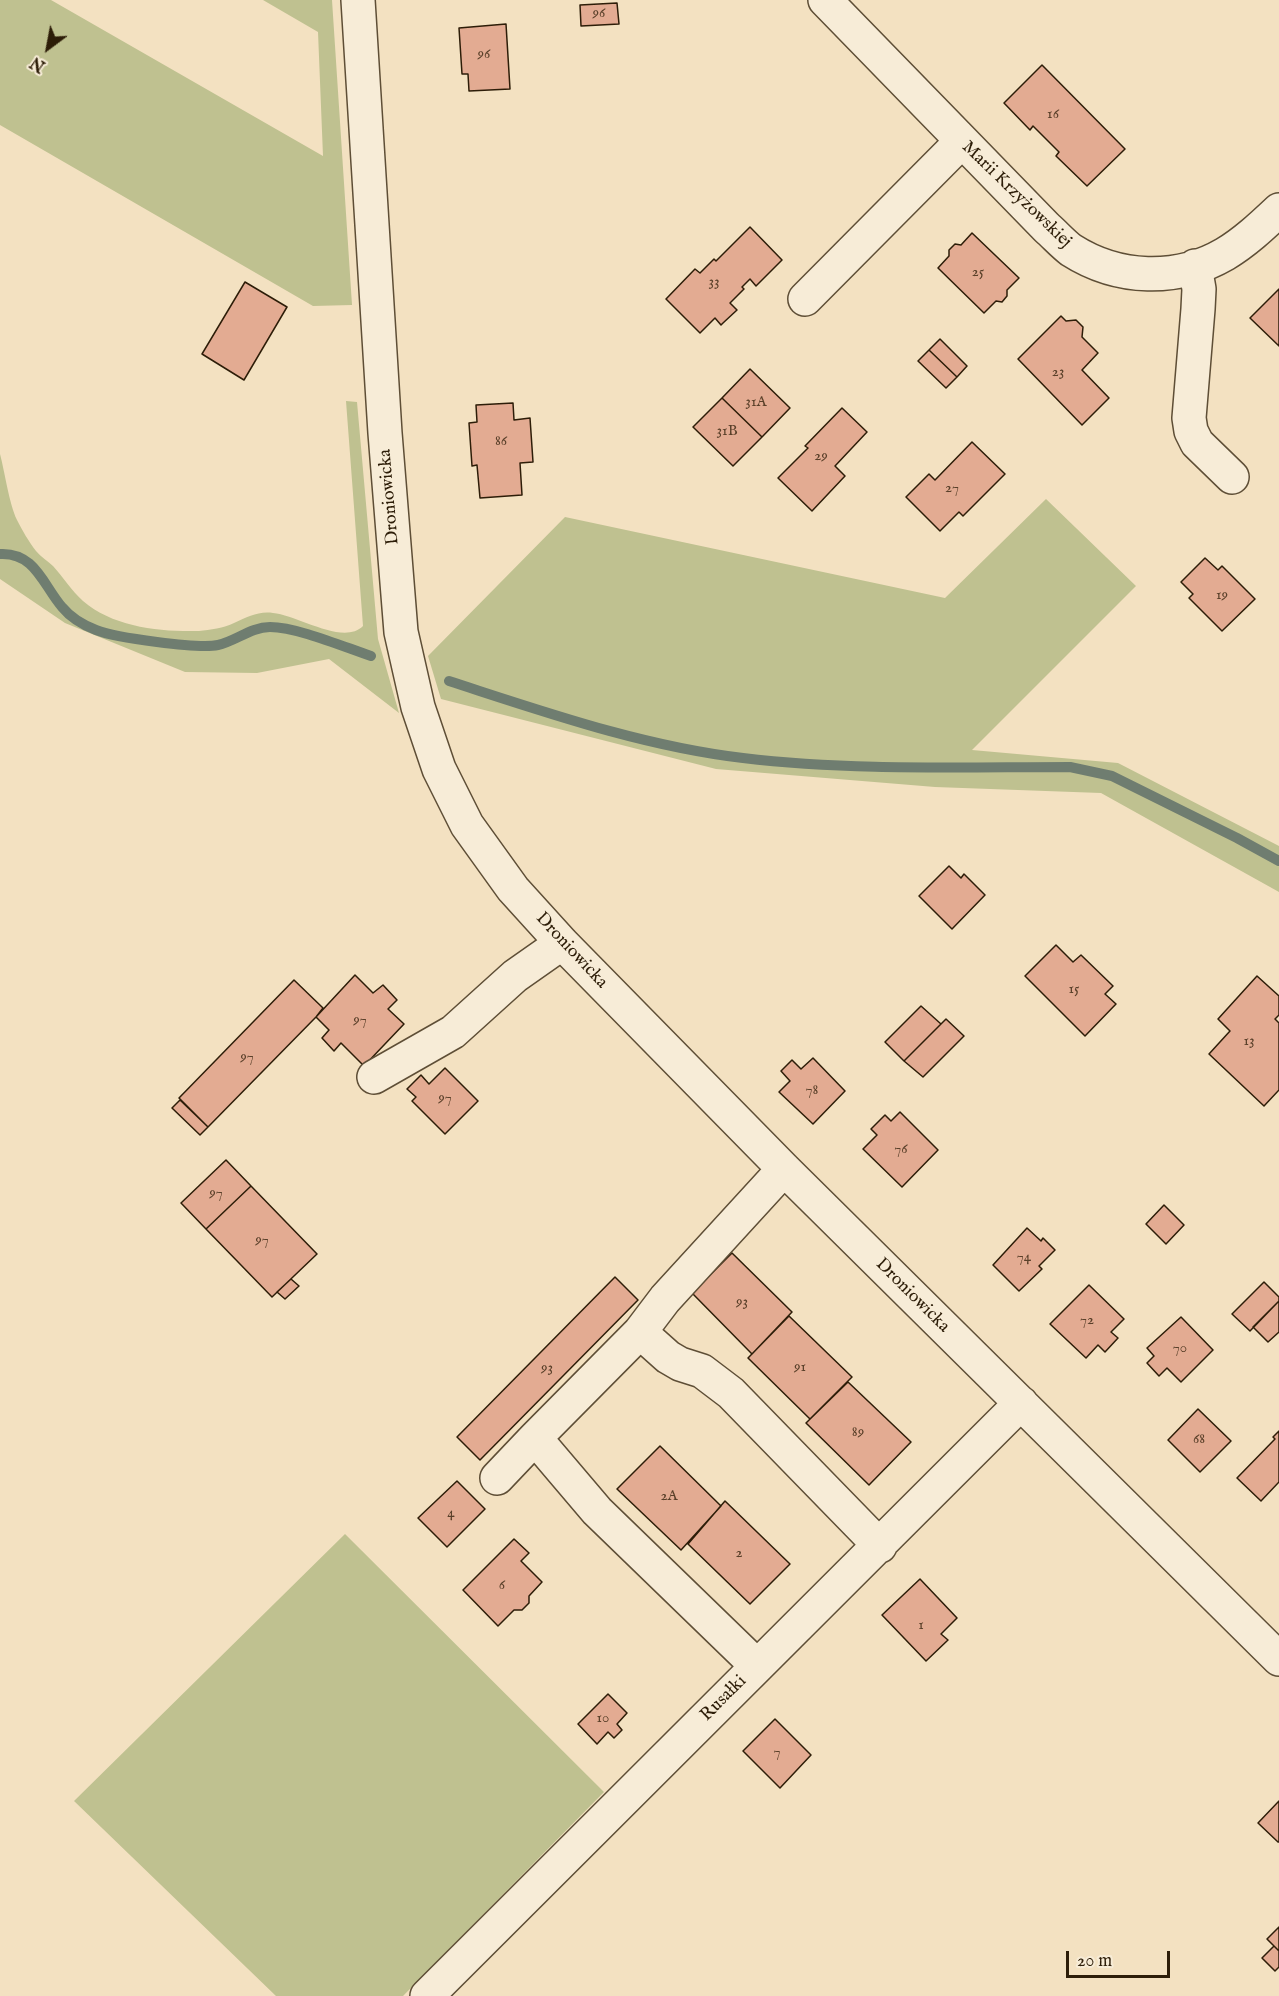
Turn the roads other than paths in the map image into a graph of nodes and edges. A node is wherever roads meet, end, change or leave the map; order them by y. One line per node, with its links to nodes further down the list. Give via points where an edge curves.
1 (358, 0): 8 (street, Droniowicka, via 401,632 418,707 439,769 467,825 513,889)
2 (825, 0): 3 (street, Marii Krzyżowskiej)
3 (962, 141): 5 (street, Marii Krzyżowskiej, via 1070,249 1100,265 1132,273 1166,274); 6 (street)
4 (1279, 210): 5 (street, Marii Krzyżowskiej, via 1224,254)
5 (1196, 266): 7 (street, via 1199,290 1191,431 1197,443)
6 (805, 299)
7 (1232, 477)
8 (562, 943): 9 (street, via 515,976 453,1032); 10 (street, Droniowicka)
9 (374, 1077)
10 (784, 1169): 11 (street, via 665,1299); 12 (street, Droniowicka)
11 (640, 1332): 13 (street); 15 (street, via 668,1358 702,1371 731,1393)
12 (1022, 1403): 15 (street, Rusałki); 16 (street, Droniowicka)
13 (536, 1438): 14 (street); 17 (street, via 597,1511)
14 (497, 1478)
15 (880, 1546): 17 (street, Rusałki)
16 (1279, 1659)
17 (757, 1666): 18 (street, Rusałki)
18 (427, 1996)

